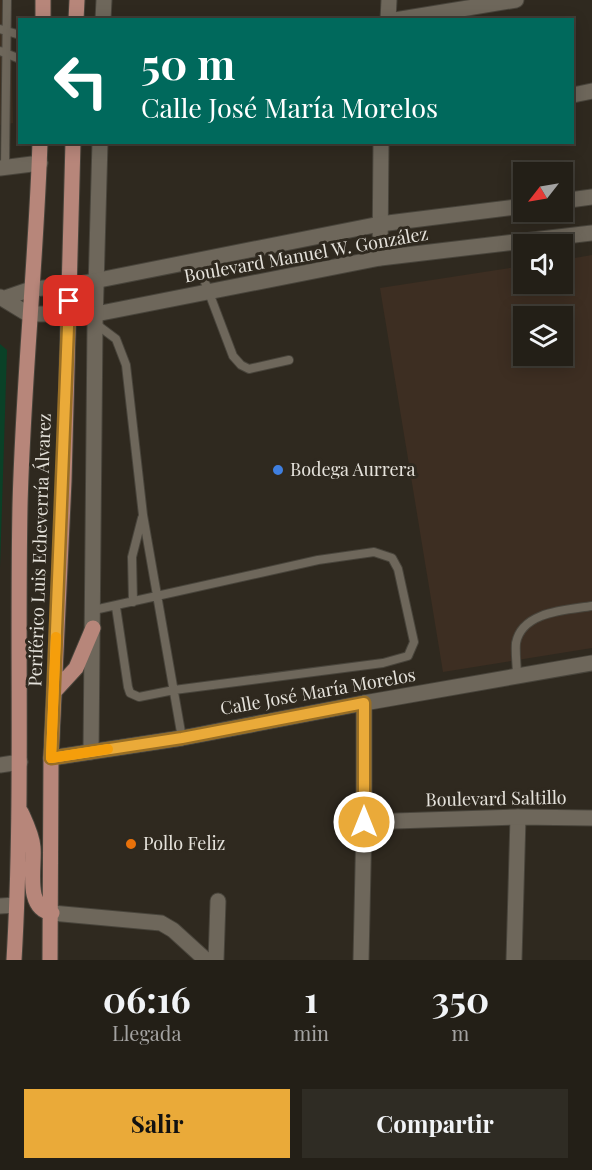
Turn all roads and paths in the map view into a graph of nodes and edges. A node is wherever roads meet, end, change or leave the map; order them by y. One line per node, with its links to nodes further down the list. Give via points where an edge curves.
1 (7, 0): 12 (lane)
2 (43, 0): 7 (main road)
3 (77, 0): 8 (main road)
4 (104, 0): 9 (street)
5 (389, 0): 10 (street)
6 (516, 0): 11 (street)
7 (43, 18)
8 (76, 18)
9 (103, 18)
10 (388, 18)
11 (407, 18)
12 (3, 30): 13 (lane); 14 (lane)
13 (18, 34)
14 (3, 52): 15 (lane); 23 (lane)
15 (18, 58)
16 (592, 91): 17 (street)
17 (574, 94)
18 (40, 144): 22 (main road, Periférico Luis Echeverría Álvarez)
19 (73, 144): 32 (main road, Periférico Luis Echeverría Álvarez)
20 (100, 144): 31 (street)
21 (381, 144): 27 (street)
22 (40, 163): 23 (street); 33 (main road, Periférico Luis Echeverría Álvarez)
23 (2, 167)
24 (592, 197): 25 (street)
25 (573, 200)
26 (513, 207): 27 (street, Boulevard Manuel W. González)
27 (380, 224): 29 (street); 30 (street, Boulevard Manuel W. González)
28 (592, 233): 29 (street, Boulevard Manuel W. González)
29 (380, 258): 34 (street, Boulevard Manuel W. González)
30 (197, 261): 31 (street, Boulevard Manuel W. González); 34 (lane)
31 (96, 281): 32 (street, Boulevard Manuel W. González); 38 (street)
32 (69, 286): 33 (street, Boulevard Manuel W. González); 37 (main road, Periférico Luis Echeverría Álvarez)
33 (31, 289): 35 (street, Boulevard Manuel W. González); 36 (main road, Periférico Luis Echeverría Álvarez)
34 (208, 292): 38 (street, Boulevard Manuel W. González); 39 (lane, via 233,356 241,365 249,369)
35 (3, 298): 36 (street)
36 (28, 314): 37 (street, Boulevard Manuel W. González); 55 (main road, Periférico Luis Echeverría Álvarez, via 20,503)
37 (69, 316): 38 (street, Boulevard Manuel W. González); 50 (main road, Periférico Luis Echeverría Álvarez)
38 (95, 319): 40 (lane, via 123,351); 45 (street)
39 (290, 360)
40 (143, 515): 41 (lane); 42 (lane, via 132,557)
41 (159, 598): 42 (lane); 49 (lane); 49 (lane, via 318,560 384,553 398,569 414,642 408,657 383,663)
42 (133, 602): 44 (lane)
43 (592, 606): 48 (lane, via 543,614 529,623 516,644)
44 (116, 607): 45 (lane); 49 (lane, via 130,693 138,697)
45 (94, 610): 46 (street)
46 (93, 628): 50 (main road, via 76,668); 53 (street)
47 (592, 663): 48 (street, Calle José María Morelos)
48 (517, 676): 51 (street, Calle José María Morelos)
49 (174, 690): 52 (lane)
50 (54, 692): 54 (main road, Periférico Luis Echeverría Álvarez)
51 (364, 703): 52 (street, Calle José María Morelos); 60 (street)
52 (182, 738): 53 (street, Calle José María Morelos)
53 (91, 752): 54 (street, Calle José María Morelos)
54 (51, 758): 64 (main road, Periférico Luis Echeverría Álvarez)
55 (20, 762): 56 (street); 57 (main road, Periférico Luis Echeverría Álvarez)
56 (0, 765)
57 (19, 809): 62 (main road, Periférico Luis Echeverría Álvarez); 64 (main road, via 32,840 36,899 44,911)
58 (518, 817): 59 (street, Boulevard Saltillo); 60 (street, Boulevard Saltillo); 70 (street)
59 (592, 818)
60 (364, 822): 69 (street)
61 (218, 901): 68 (street)
62 (16, 905): 63 (street); 65 (main road, Periférico Luis Echeverría Álvarez)
63 (0, 906)
64 (52, 913): 66 (main road, Periférico Luis Echeverría Álvarez); 67 (street, via 160,923)
65 (14, 960)
66 (50, 960)
67 (206, 960)
68 (216, 960)
69 (361, 960)
70 (514, 960)

